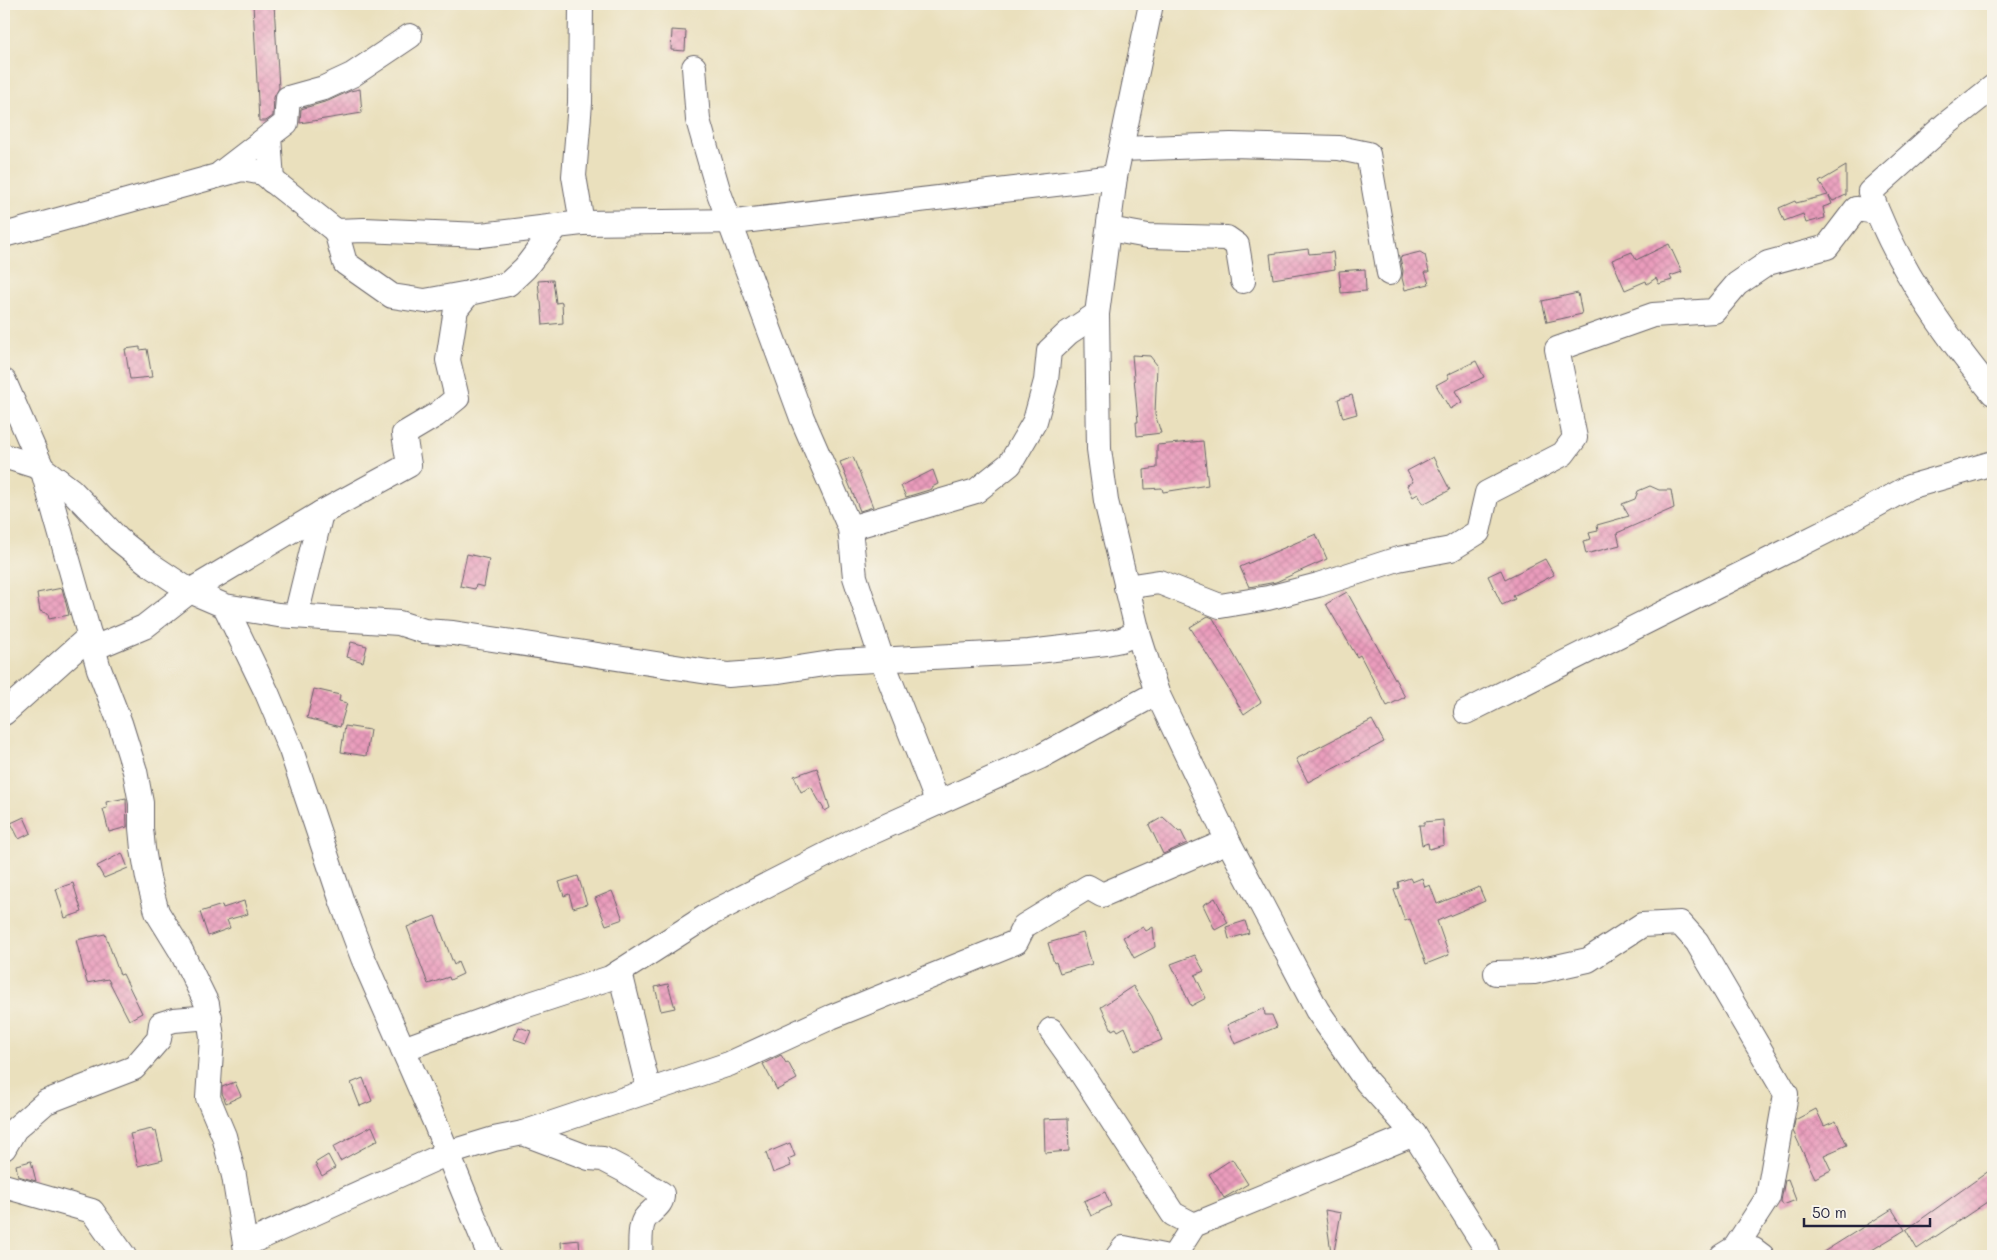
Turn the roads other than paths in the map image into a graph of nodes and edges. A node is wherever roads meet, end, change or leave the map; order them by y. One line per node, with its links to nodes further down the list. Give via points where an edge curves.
1 (581, 4): 13 (street, via 580,103 574,176)
2 (1151, 4): 7 (street)
3 (410, 36): 6 (street, via 352,75 324,88 288,98 286,123)
4 (694, 67): 12 (street, via 698,120)
5 (1993, 87): 11 (street, via 1870,192)
6 (269, 136): 8 (street); 10 (street)
7 (1121, 149): 9 (street); 18 (street, via 1231,145 1339,148 1368,154)
8 (219, 175): 10 (street, via 242,169 263,173); 17 (street)
9 (1115, 177): 12 (street); 15 (street)
10 (272, 181): 16 (street)
11 (1877, 212): 23 (street, via 1907,270 1955,346); 30 (street, via 1856,209 1827,247 1768,263 1737,284 1714,311 1652,315 1557,349 1575,438 1564,454 1487,493 1478,532 1450,549 1398,559 1268,598 1220,606 1159,582)
12 (730, 222): 13 (street); 29 (street, via 802,418)
13 (582, 223): 14 (street)
14 (557, 226): 16 (street, via 481,235); 20 (street, via 526,268 508,284)
15 (1109, 229): 19 (street, via 1148,236 1227,238 1238,245); 21 (street)
16 (336, 231): 20 (street, via 345,263 392,296 425,302)
17 (4, 235)
18 (1389, 273)
19 (1243, 281)
20 (469, 293): 28 (street, via 456,309 448,360 457,398 404,434 409,465)
21 (1097, 314): 29 (street, via 1049,352 1046,381 1035,421 1010,464 976,491); 30 (street, via 1099,448 1106,501)
22 (4, 381): 24 (street)
23 (1993, 394)
24 (26, 434): 25 (street); 27 (street)
25 (4, 456): 27 (street)
26 (1993, 463): 40 (street, via 1909,487)
27 (42, 468): 31 (street, via 71,490 118,539); 35 (street)
28 (321, 513): 31 (street); 33 (street)
29 (850, 528): 36 (street, via 855,577)
30 (1126, 587): 34 (street)
31 (190, 592): 32 (street); 35 (street, via 144,627)
32 (225, 606): 33 (street); 48 (street, via 291,750 363,958)
33 (296, 616): 36 (street, via 399,623 424,631 728,674 779,672 837,662)
34 (1138, 633): 36 (street, via 1121,640 1078,646); 39 (street)
35 (92, 642): 37 (street); 46 (street, via 135,771 141,802 143,849 157,912 182,951)
36 (882, 660): 42 (street)
37 (28, 691): 38 (street); 41 (street)
38 (4, 692)
39 (1157, 693): 42 (street, via 1040,757); 43 (street)
40 (1466, 712)
41 (4, 713)
42 (938, 803): 44 (street, via 855,840 710,914)
43 (1228, 841): 49 (street, via 1102,895 1088,887 1024,926 1016,942 831,1017 729,1064); 51 (street, via 1317,1010 1368,1082)
44 (620, 972): 48 (street); 49 (street)
45 (1496, 974): 57 (street, via 1534,972 1588,960 1642,925 1680,923 1697,942 1786,1094 1768,1198)
46 (210, 1017): 52 (street, via 161,1024 159,1039 134,1068 46,1102 14,1130); 56 (street, via 208,1098 224,1136)
47 (1051, 1030): 55 (street, via 1173,1214)
48 (403, 1049): 53 (street)
49 (649, 1091): 50 (street)
50 (522, 1133): 53 (street); 60 (street, via 589,1158 603,1159 662,1194 663,1200 642,1226)
51 (1414, 1134): 55 (street); 64 (street)
52 (4, 1148)
53 (448, 1153): 56 (street, via 368,1188); 59 (street)
54 (4, 1186): 58 (street, via 92,1211)
55 (1194, 1225): 63 (street)
56 (247, 1250)
57 (1728, 1252): 65 (street, via 1754,1250)
58 (124, 1256)
59 (490, 1256)
60 (640, 1256)
61 (1118, 1256): 62 (street, via 1124,1248)
62 (1162, 1256)
63 (1174, 1256)
64 (1488, 1256)
65 (1762, 1256)

